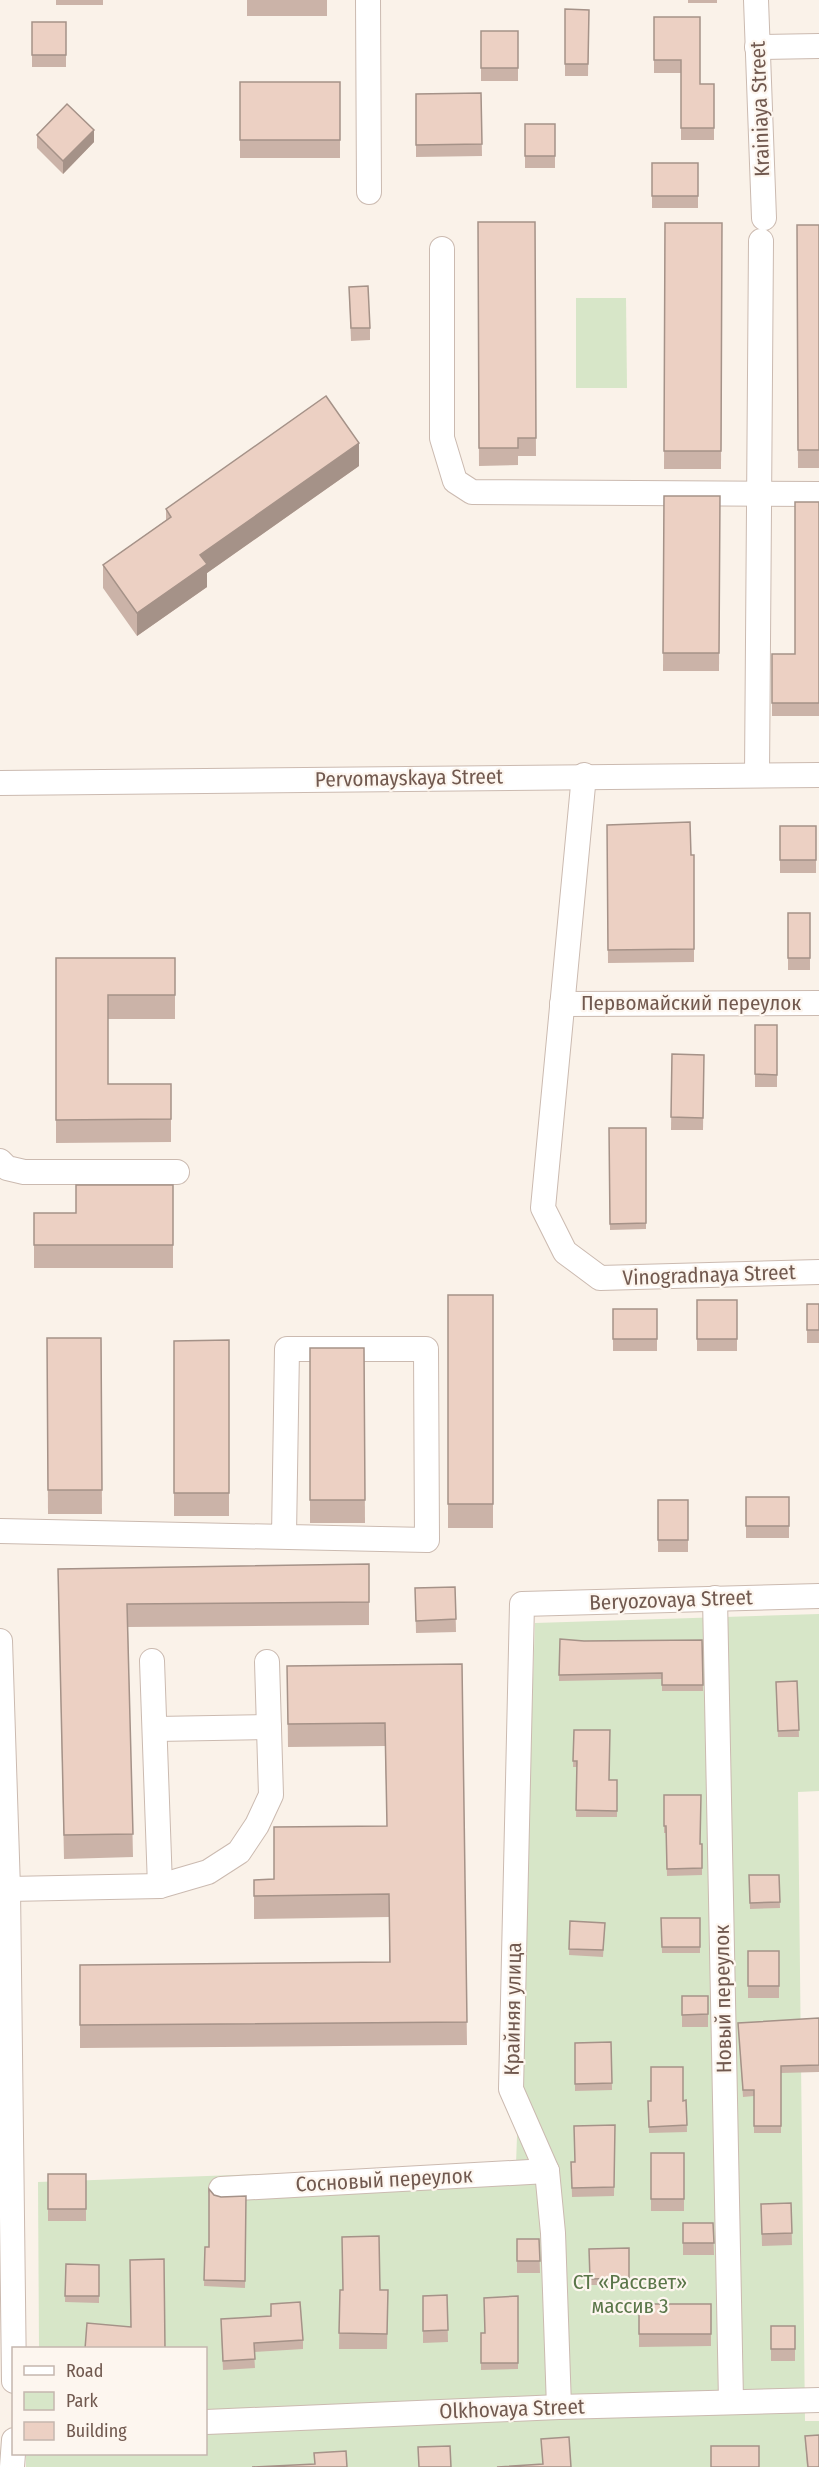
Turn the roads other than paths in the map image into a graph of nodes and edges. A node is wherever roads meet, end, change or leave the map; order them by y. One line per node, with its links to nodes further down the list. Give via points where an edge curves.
1 (368, 0): 5 (street)
2 (756, 0): 4 (street, Krainiaya Street)
3 (819, 46): 4 (street)
4 (758, 47): 7 (street, Krainiaya Street, via 762,229)
5 (369, 192)
6 (442, 249): 7 (street, via 442,438 455,481 463,488 472,492)
7 (759, 493): 8 (street); 10 (street, Krainiaya Street)
8 (819, 494)
9 (584, 775): 10 (street, Pervomayskaya Street); 12 (street, Pervomayskaya Street); 14 (street)
10 (758, 775): 11 (street, Pervomayskaya Street)
11 (819, 775)
12 (0, 783)
13 (819, 1003): 14 (street, Первомайский переулок)
14 (562, 1004): 17 (street, Vinogradnaya Street, via 543,1208 565,1252 600,1278)
15 (0, 1161): 16 (street, via 7,1168 24,1172)
16 (177, 1172)
17 (819, 1272)
18 (0, 1531): 19 (street)
19 (284, 1536): 19 (street, via 428,1540 426,1349 287,1349)
20 (819, 1596): 21 (street, Beryozovaya Street)
21 (715, 1598): 22 (street, Beryozovaya Street); 34 (street, Новый переулок)
22 (522, 1604): 30 (street, Крайняя улица, via 511,2089)
23 (0, 1641): 29 (street)
24 (152, 1661): 27 (street)
25 (267, 1662): 26 (street)
26 (269, 1727): 27 (street); 28 (street, via 271,1795 239,1852 208,1872)
27 (156, 1729): 28 (street)
28 (160, 1886): 29 (street)
29 (8, 1889): 32 (street)
30 (547, 2170): 31 (street, Сосновый переулок); 35 (street, Крайняя улица)
31 (221, 2189)
32 (14, 2347)
33 (819, 2400): 34 (street, Olkhovaya Street)
34 (731, 2401): 35 (street, Olkhovaya Street)
35 (559, 2407): 36 (street, Olkhovaya Street)
36 (207, 2422)

